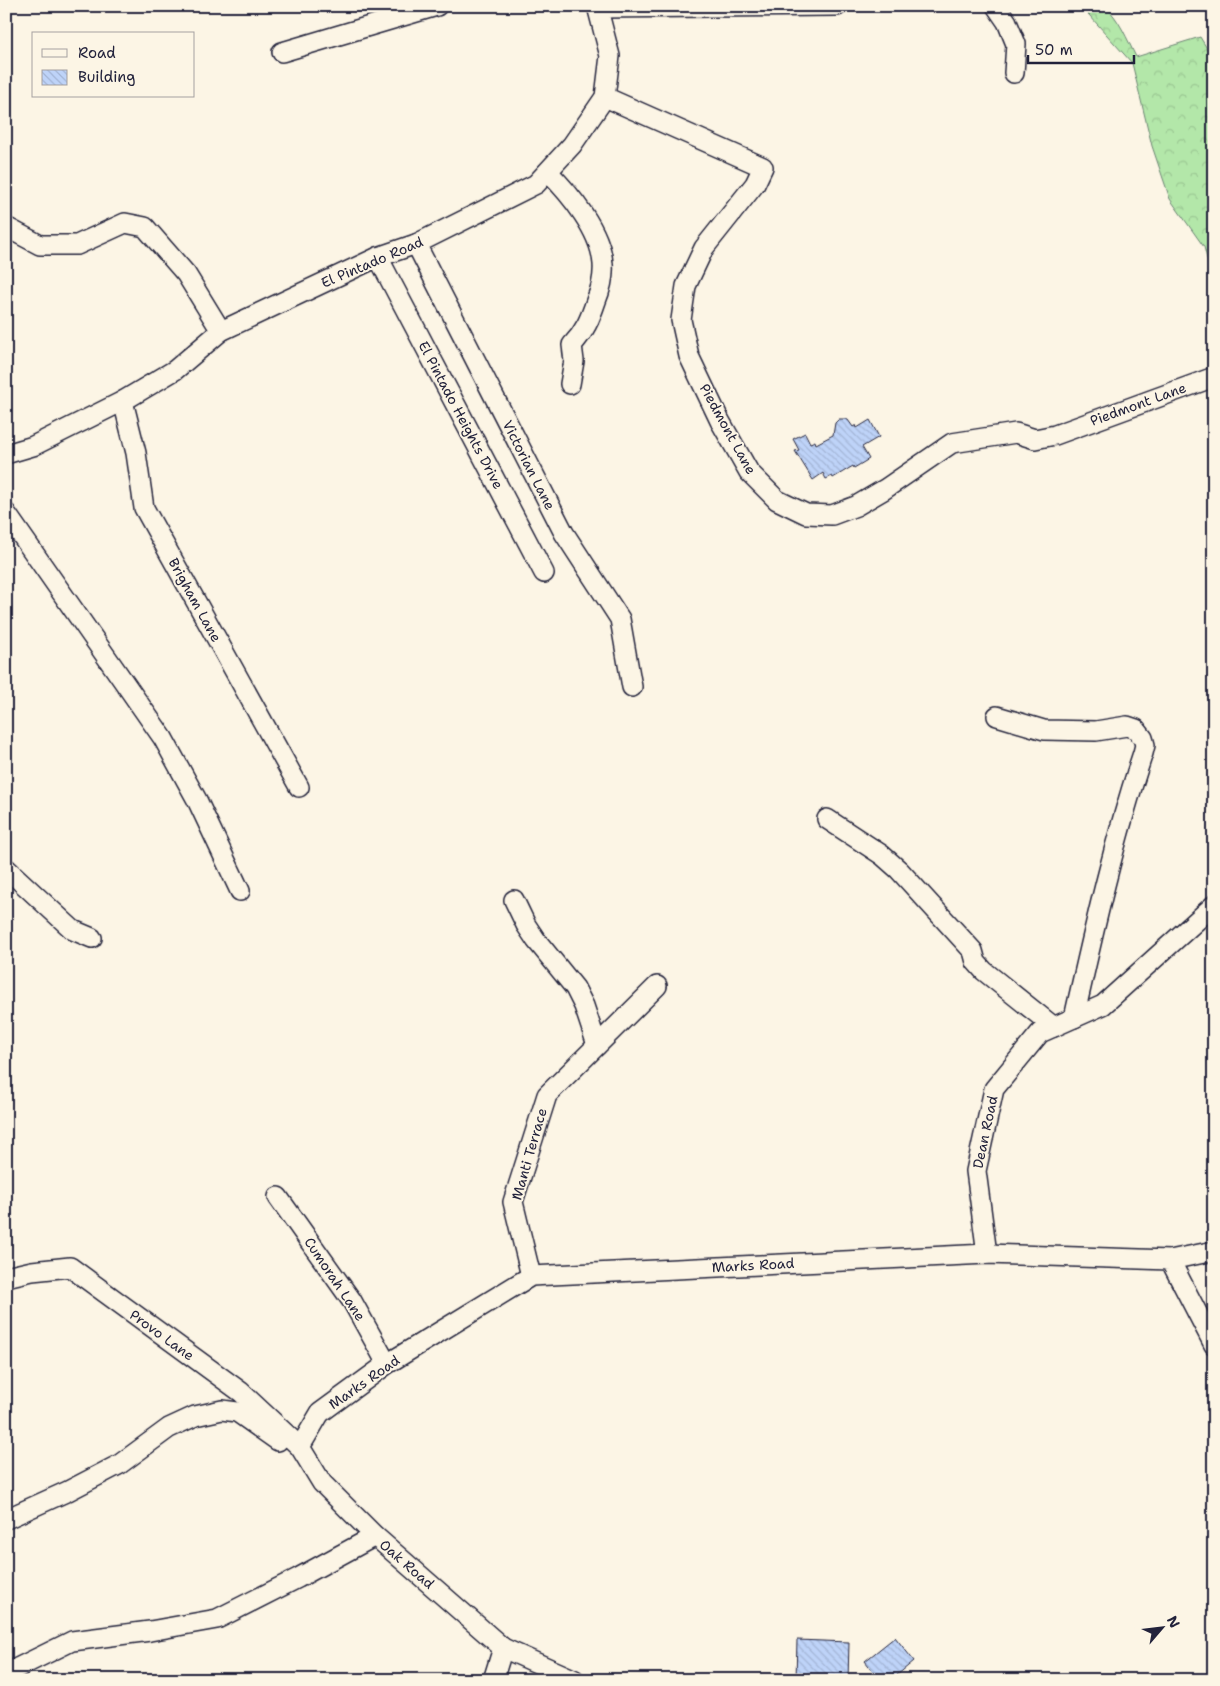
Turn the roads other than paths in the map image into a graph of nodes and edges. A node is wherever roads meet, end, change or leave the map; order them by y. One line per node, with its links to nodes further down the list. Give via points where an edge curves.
1 (437, 6): 5 (street)
2 (837, 6): 4 (street)
3 (996, 6): 6 (street, via 1016,44)
4 (598, 7): 7 (street, El Pintado Road, via 610,56)
5 (282, 52)
6 (1014, 73)
7 (605, 96): 8 (street, El Pintado Road, via 572,146); 13 (street, Piedmont Lane, via 764,167 755,184 704,248 686,286 681,320 689,356 720,421 750,472 777,500 806,514 832,515 856,506 952,443 1016,433 1035,439 1055,435)
8 (548, 172): 10 (street, El Pintado Road, via 536,184); 14 (street, via 584,216 602,253 603,278 592,314 584,332 572,345 574,360)
9 (6, 227): 12 (street, via 40,245 77,245 125,223 145,227 186,274)
10 (416, 244): 11 (street, El Pintado Road); 19 (street, Victorian Lane, via 564,533 620,619)
11 (378, 257): 12 (street, El Pintado Road); 18 (street, El Pintado Heights Drive)
12 (221, 331): 15 (street, El Pintado Road, via 176,370)
13 (1214, 376)
14 (570, 384)
15 (123, 401): 16 (street, El Pintado Road, via 33,446); 21 (street, Brigham Lane, via 136,453 144,508)
16 (6, 454)
17 (6, 513): 24 (street, via 163,738)
18 (544, 573)
19 (632, 687)
20 (997, 716): 29 (street, via 1044,730 1096,731 1127,726 1136,729 1145,745 1101,898)
21 (300, 787)
22 (827, 819): 30 (street, via 899,870 973,951 976,962 984,971)
23 (6, 868): 27 (street, via 73,930)
24 (240, 891)
25 (514, 900): 31 (street, via 536,940 575,988)
26 (1214, 906): 29 (street, Dean Road, via 1103,1005)
27 (92, 938)
28 (657, 986): 31 (street, Manti Terrace)
29 (1074, 1018): 30 (street, Dean Road)
30 (1054, 1027): 34 (street, Dean Road, via 1040,1033 994,1089 976,1171)
31 (597, 1045): 36 (street, Manti Terrace, via 547,1095 513,1202)
32 (278, 1196): 39 (street, Cumorah Lane, via 352,1301)
33 (1214, 1251): 35 (street, Marks Road)
34 (987, 1254): 35 (street, Marks Road); 36 (street, Marks Road)
35 (1170, 1260): 38 (street)
36 (531, 1276): 39 (street, Marks Road)
37 (6, 1277): 40 (street, Provo Lane, via 70,1267 241,1392)
38 (1214, 1345)
39 (387, 1364): 40 (street, Marks Road, via 320,1413)
40 (300, 1447): 41 (street, via 288,1449 237,1412 222,1410 195,1416 169,1428 120,1464); 42 (street, Oak Road, via 322,1483)
41 (6, 1518)
42 (375, 1536): 43 (street, Oak Road); 44 (street, via 218,1618 150,1632 72,1641)
43 (502, 1648): 45 (street); 46 (street, Oak Road)
44 (7, 1673)
45 (493, 1680)
46 (575, 1680)

